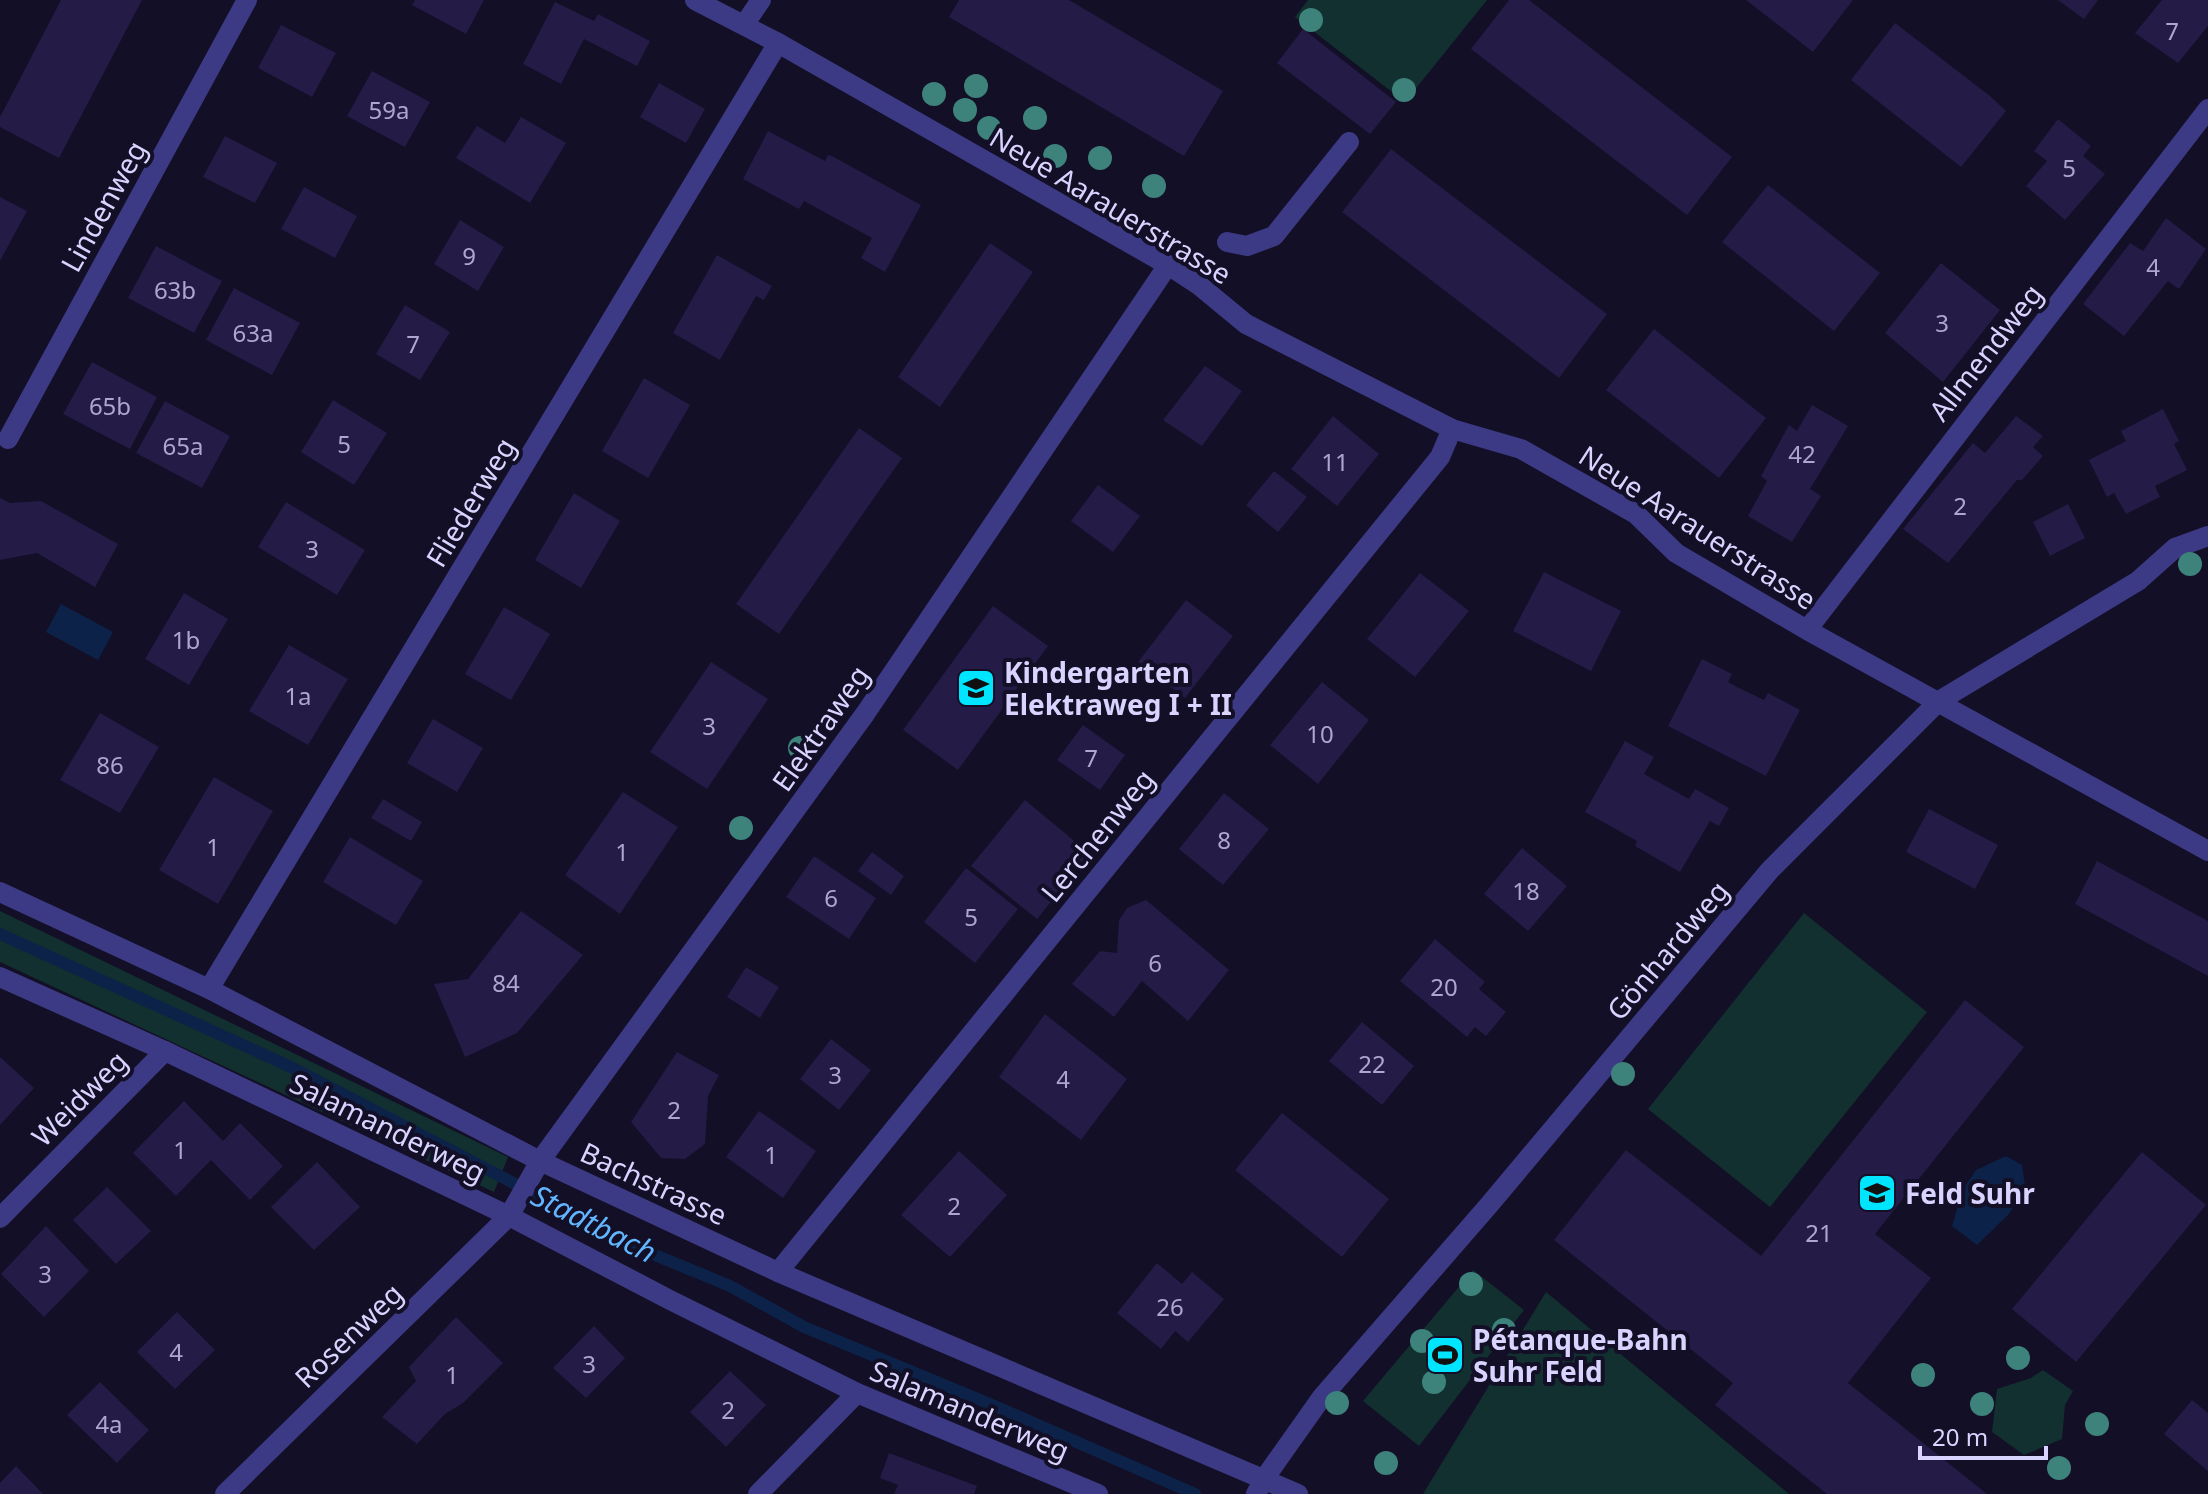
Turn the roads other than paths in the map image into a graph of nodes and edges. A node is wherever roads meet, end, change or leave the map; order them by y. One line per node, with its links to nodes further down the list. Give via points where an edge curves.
1 (247, 0): 11 (street, Lindenweg)
2 (695, 0): 4 (street, Neue Aarauerstrasse)
3 (761, 0): 4 (street)
4 (744, 25): 5 (street, Neue Aarauerstrasse)
5 (778, 43): 9 (street, Neue Aarauerstrasse); 18 (street, Fliederweg)
6 (2208, 109): 13 (street, Allmendweg)
7 (1349, 142): 8 (street, via 1274,236 1247,246)
8 (1227, 242)
9 (1168, 265): 10 (street, Neue Aarauerstrasse, via 1246,324); 20 (street, Elektraweg, via 865,714)
10 (1452, 429): 13 (street, Neue Aarauerstrasse, via 1521,449 1636,514 1676,553); 23 (street, Lerchenweg, via 1440,457)
11 (8, 439)
12 (2208, 536): 14 (street, Gönhardweg, via 2175,548 2138,581)
13 (1807, 630): 14 (street, Neue Aarauerstrasse)
14 (1939, 701): 15 (street, Neue Aarauerstrasse); 25 (street, Gönhardweg, via 1770,870 1322,1397)
15 (2208, 851)
16 (0, 892): 18 (street, Bachstrasse)
17 (0, 977): 19 (street, Salamanderweg)
18 (209, 989): 20 (street, Bachstrasse)
19 (165, 1051): 21 (street, Salamanderweg); 22 (street, Weidweg)
20 (540, 1161): 21 (street, Elektraweg); 23 (street, Bachstrasse)
21 (510, 1215): 24 (street, Salamanderweg); 26 (street, Rosenweg)
22 (0, 1218)
23 (778, 1272): 25 (street, Bachstrasse)
24 (857, 1393): 27 (street); 28 (street, Salamanderweg)
25 (1260, 1486): 29 (street, Bachstrasse)
26 (225, 1494)
27 (758, 1494)
28 (1098, 1494)
29 (1298, 1494)

